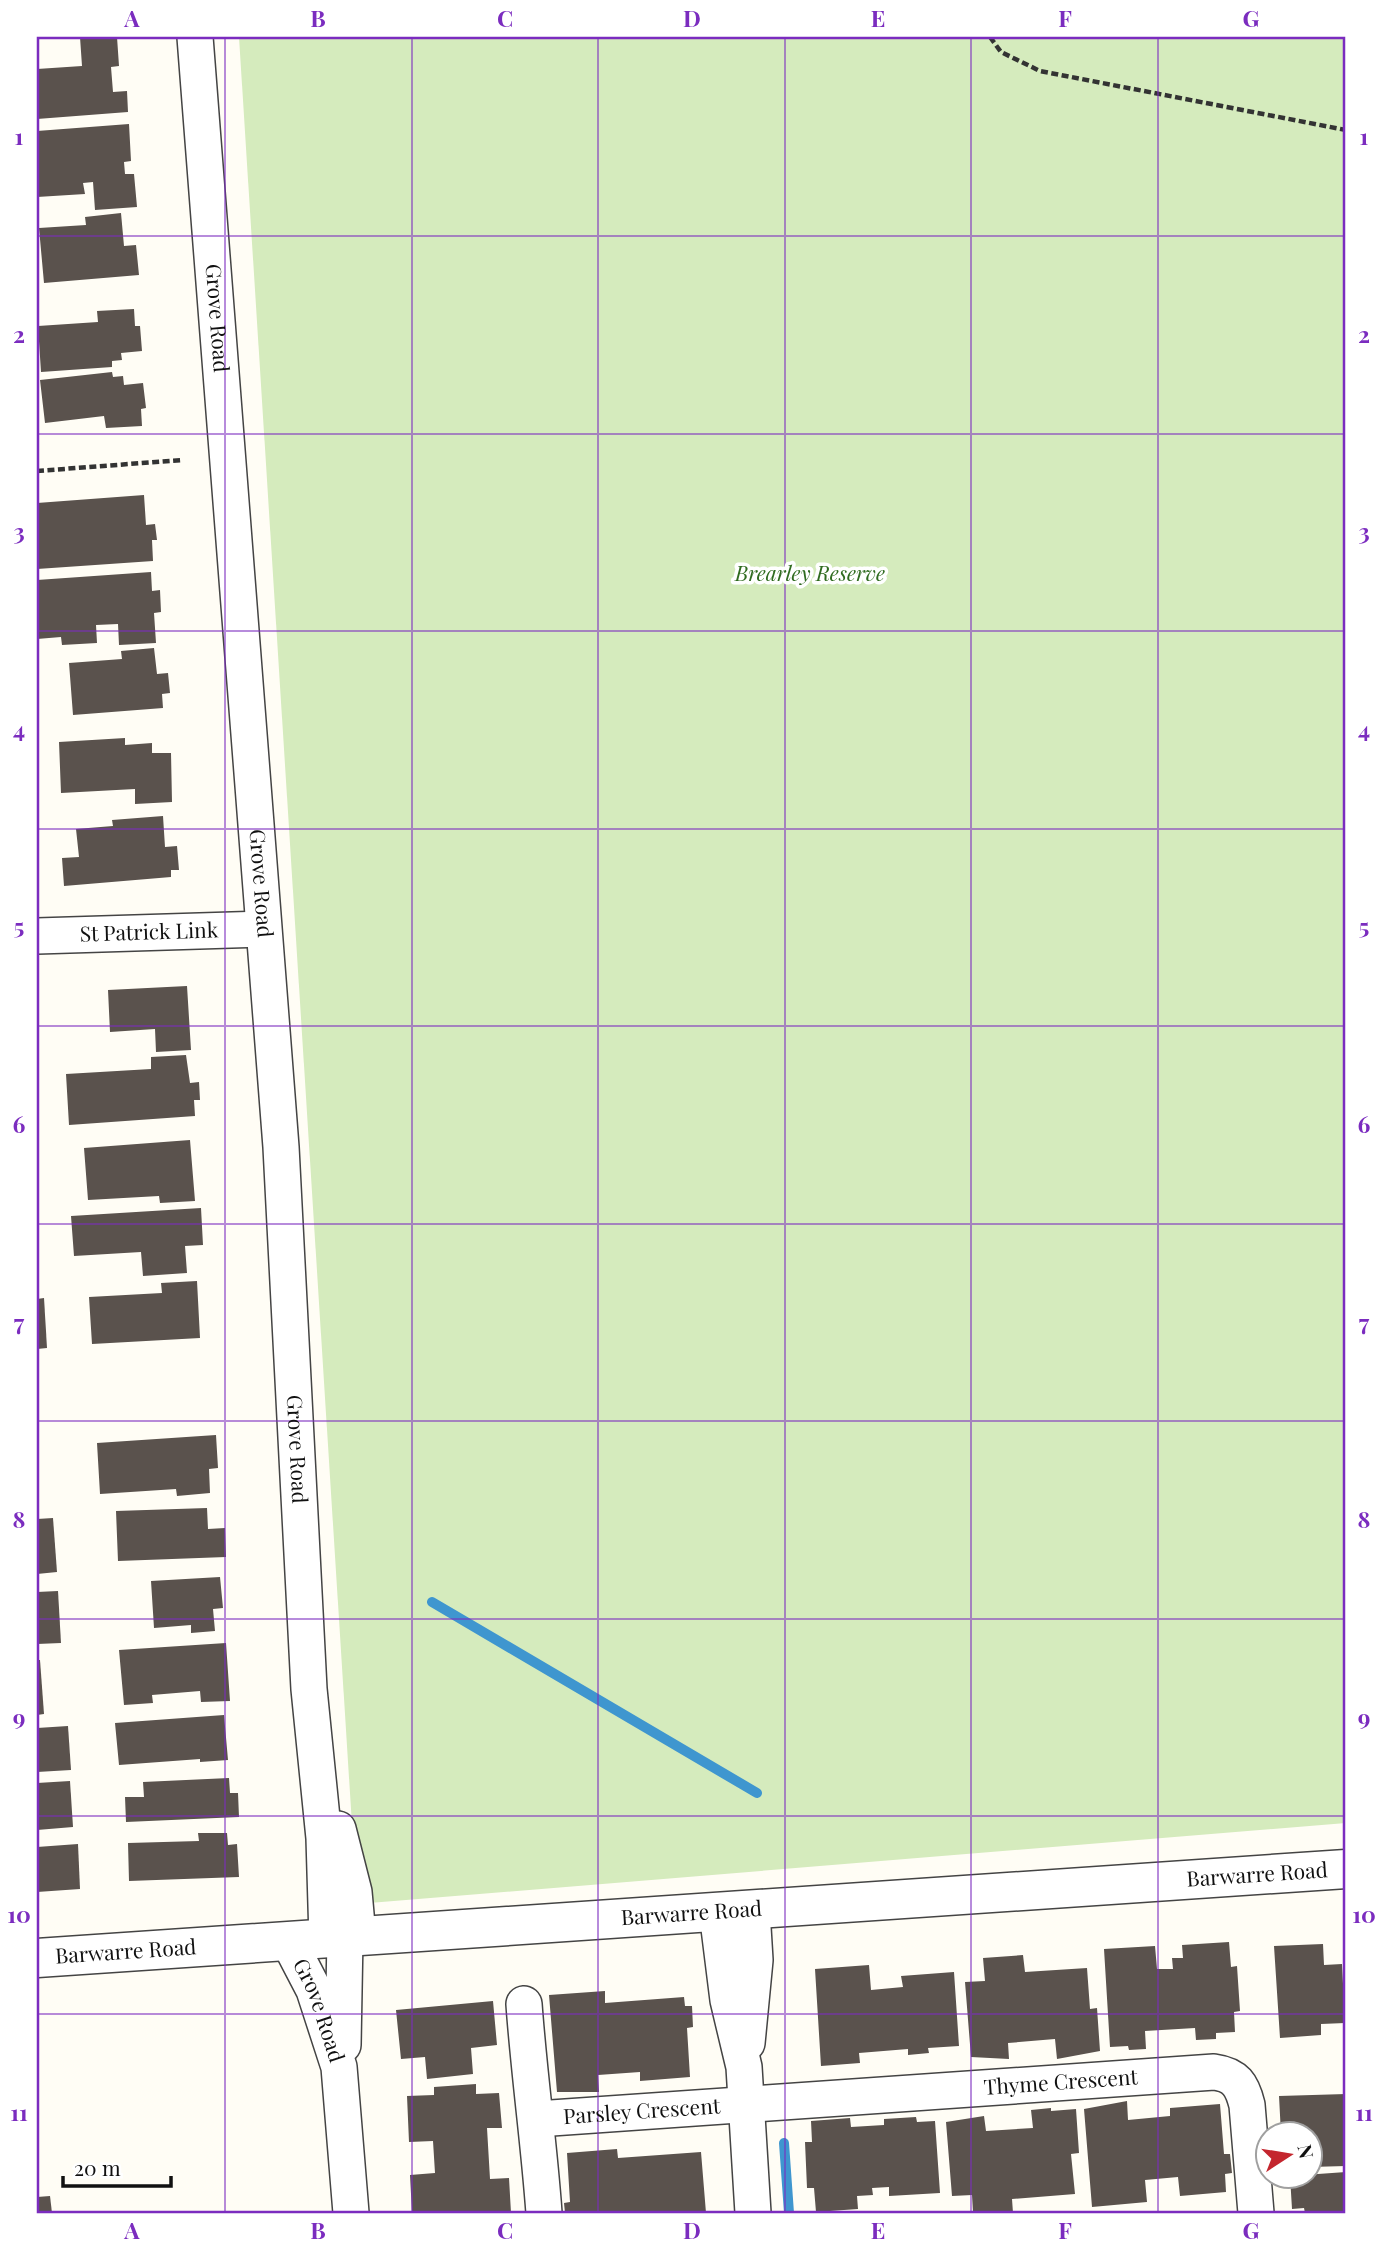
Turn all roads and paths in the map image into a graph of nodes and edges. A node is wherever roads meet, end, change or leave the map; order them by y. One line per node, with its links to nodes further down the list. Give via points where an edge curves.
1 (195, 37): 6 (street, Grove Road)
2 (990, 37): 3 (path, via 1001,52 1040,71)
3 (1346, 130)
4 (182, 460): 5 (path)
5 (37, 471)
6 (263, 929): 7 (street, St Patrick Link); 10 (street, Grove Road, via 281,1147 313,1731 324,1838)
7 (37, 936)
8 (1346, 1869): 9 (street, Barwarre Road)
9 (734, 1912): 10 (street, Barwarre Road); 15 (street, via 728,2000 744,2067)
10 (343, 1938): 11 (street, Barwarre Road); 14 (street, Grove Road)
11 (289, 1941): 12 (street, Barwarre Road); 14 (street, Grove Road, via 323,2013)
12 (37, 1958)
13 (524, 2004): 16 (street, Parsley Crescent, via 530,2091)
14 (342, 2083): 17 (street, Grove Road)
15 (746, 2103): 16 (street, Parsley Crescent); 19 (street); 20 (street, Thyme Crescent, via 1220,2073 1234,2078 1248,2105)
16 (537, 2119): 18 (street, Parsley Crescent)
17 (351, 2213)
18 (544, 2213)
19 (753, 2213)
20 (1256, 2213)

